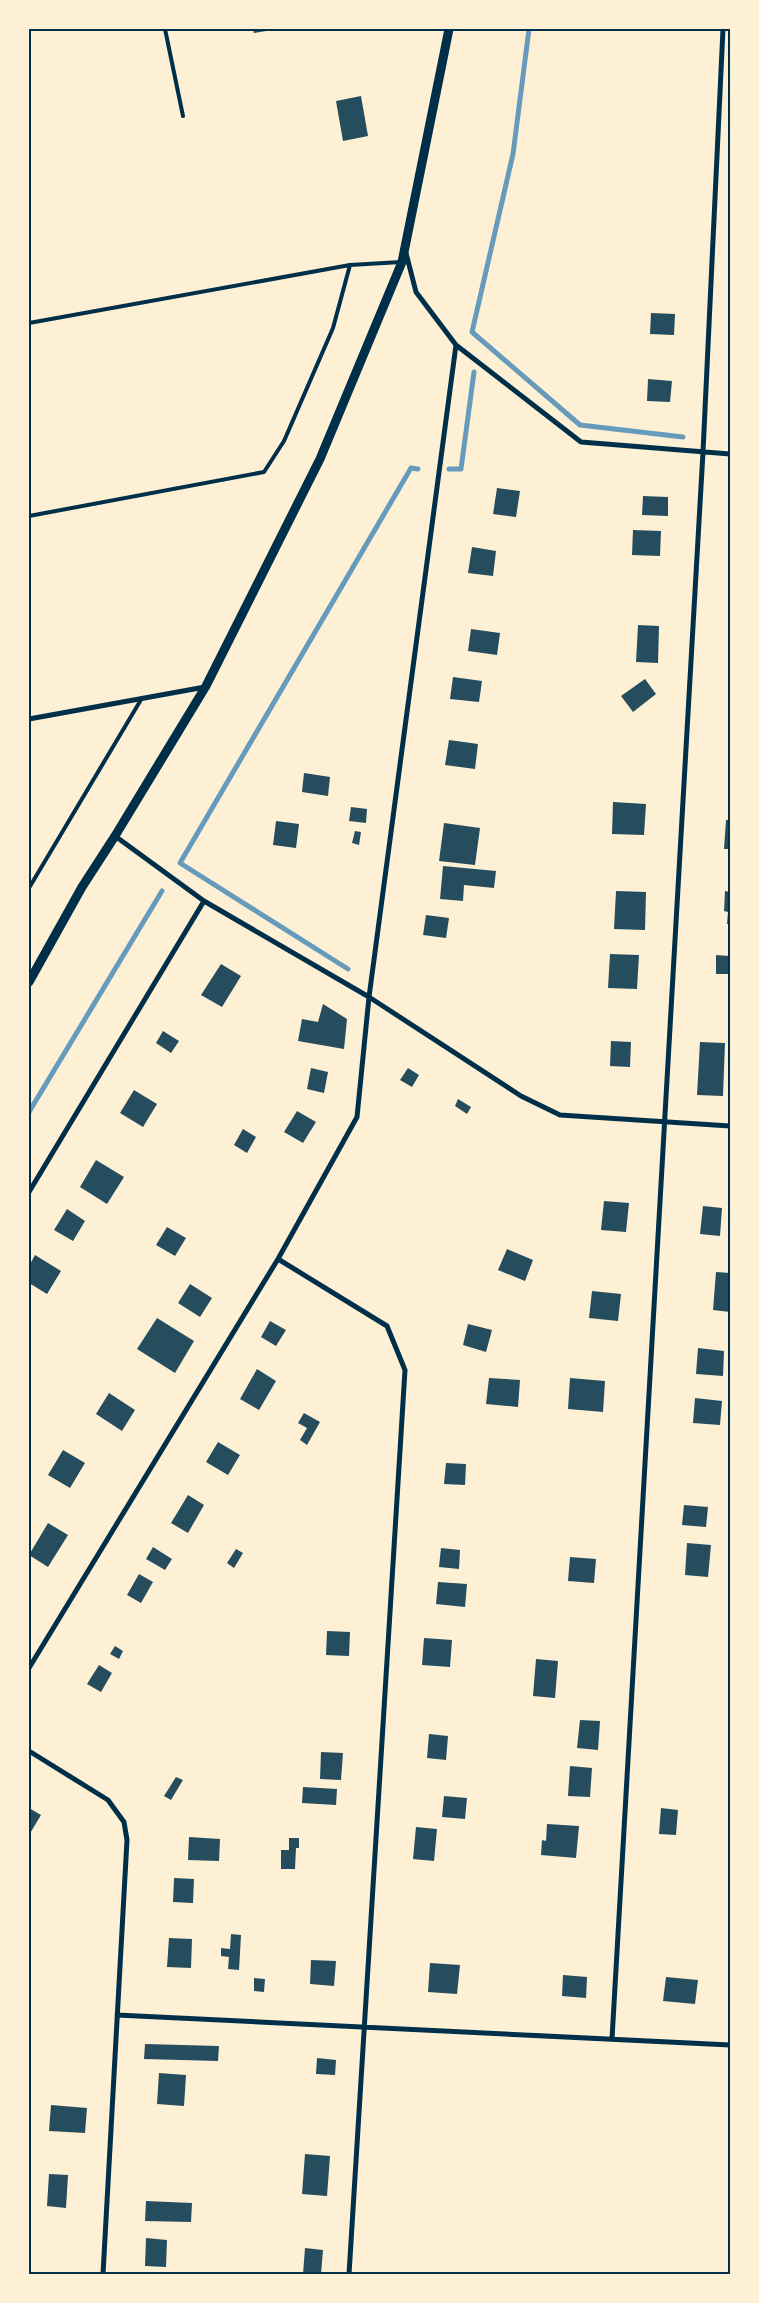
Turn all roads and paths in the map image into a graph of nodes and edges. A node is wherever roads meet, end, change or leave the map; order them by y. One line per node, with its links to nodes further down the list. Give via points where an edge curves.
1 (166, 29): 4 (lane)
2 (449, 29): 5 (street)
3 (723, 29): 10 (street)
4 (183, 116)
5 (405, 250): 6 (street); 9 (street, via 416,292)
6 (402, 262): 7 (lane); 13 (street, via 320,460)
7 (350, 264): 8 (lane); 12 (lane, via 333,328 284,441 264,472)
8 (29, 323)
9 (456, 344): 10 (street, via 581,442); 20 (street)
10 (703, 452): 11 (street); 21 (street)
11 (730, 454)
12 (29, 516)
13 (206, 686): 14 (street); 16 (street)
14 (142, 698): 15 (street); 17 (lane)
15 (29, 719)
16 (116, 836): 18 (street); 19 (street, via 82,887)
17 (29, 888)
18 (204, 901): 20 (street); 23 (street)
19 (29, 982)
20 (369, 997): 21 (street, via 521,1096 560,1116); 24 (street, via 357,1117)
21 (665, 1123): 22 (street); 29 (street)
22 (730, 1126)
23 (29, 1192)
24 (278, 1259): 25 (street); 28 (street, via 387,1326 405,1370)
25 (29, 1668)
26 (29, 1751): 27 (street, via 96,1791 116,1809 124,1822 127,1840)
27 (117, 2015): 28 (street); 31 (street)
28 (364, 2028): 29 (street); 32 (street)
29 (612, 2039): 30 (street)
30 (730, 2045)
31 (103, 2274)
32 (349, 2274)

